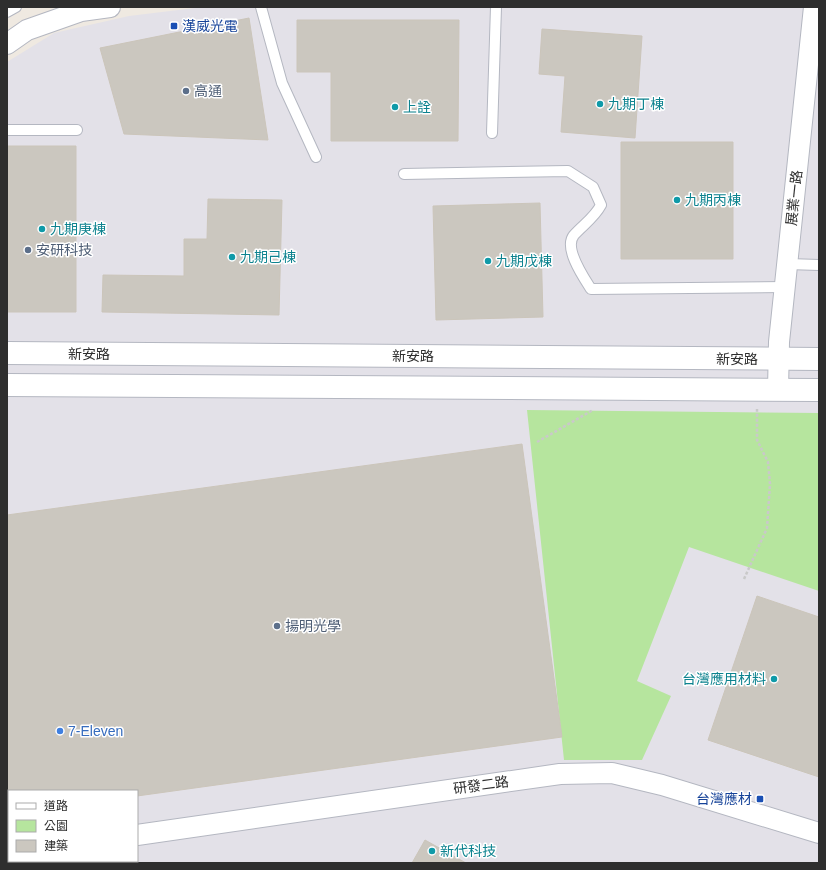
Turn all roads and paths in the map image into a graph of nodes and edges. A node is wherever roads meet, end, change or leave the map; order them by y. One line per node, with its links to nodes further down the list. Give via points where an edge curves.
1 (16, 7): 6 (lane)
2 (110, 7): 7 (street, via 81,11 27,30)
3 (261, 7): 11 (lane, via 282,83)
4 (496, 7): 10 (lane)
5 (814, 7): 13 (street, 展業一路)
6 (7, 12)
7 (7, 44)
8 (7, 130): 9 (lane)
9 (77, 130)
10 (492, 133)
11 (316, 157)
12 (404, 174): 15 (lane, via 568,170 593,187 601,205 596,215 572,237 570,248 591,289)
13 (788, 264): 14 (lane); 15 (street, 展業一路)
14 (819, 265)
15 (785, 287): 17 (street, 展業一路)
16 (7, 353): 17 (street, 新安路)
17 (778, 359): 18 (street, 新安路); 20 (street, 展業一路)
18 (819, 359)
19 (7, 385): 20 (street)
20 (778, 390): 21 (street)
21 (819, 390)
22 (758, 406): 25 (path, via 757,440 768,462 770,484 767,528)
23 (594, 409): 24 (path)
24 (537, 442)
25 (744, 578)
26 (819, 833): 27 (street, 研發二路, via 662,785 612,773 552,775)
27 (138, 835)

